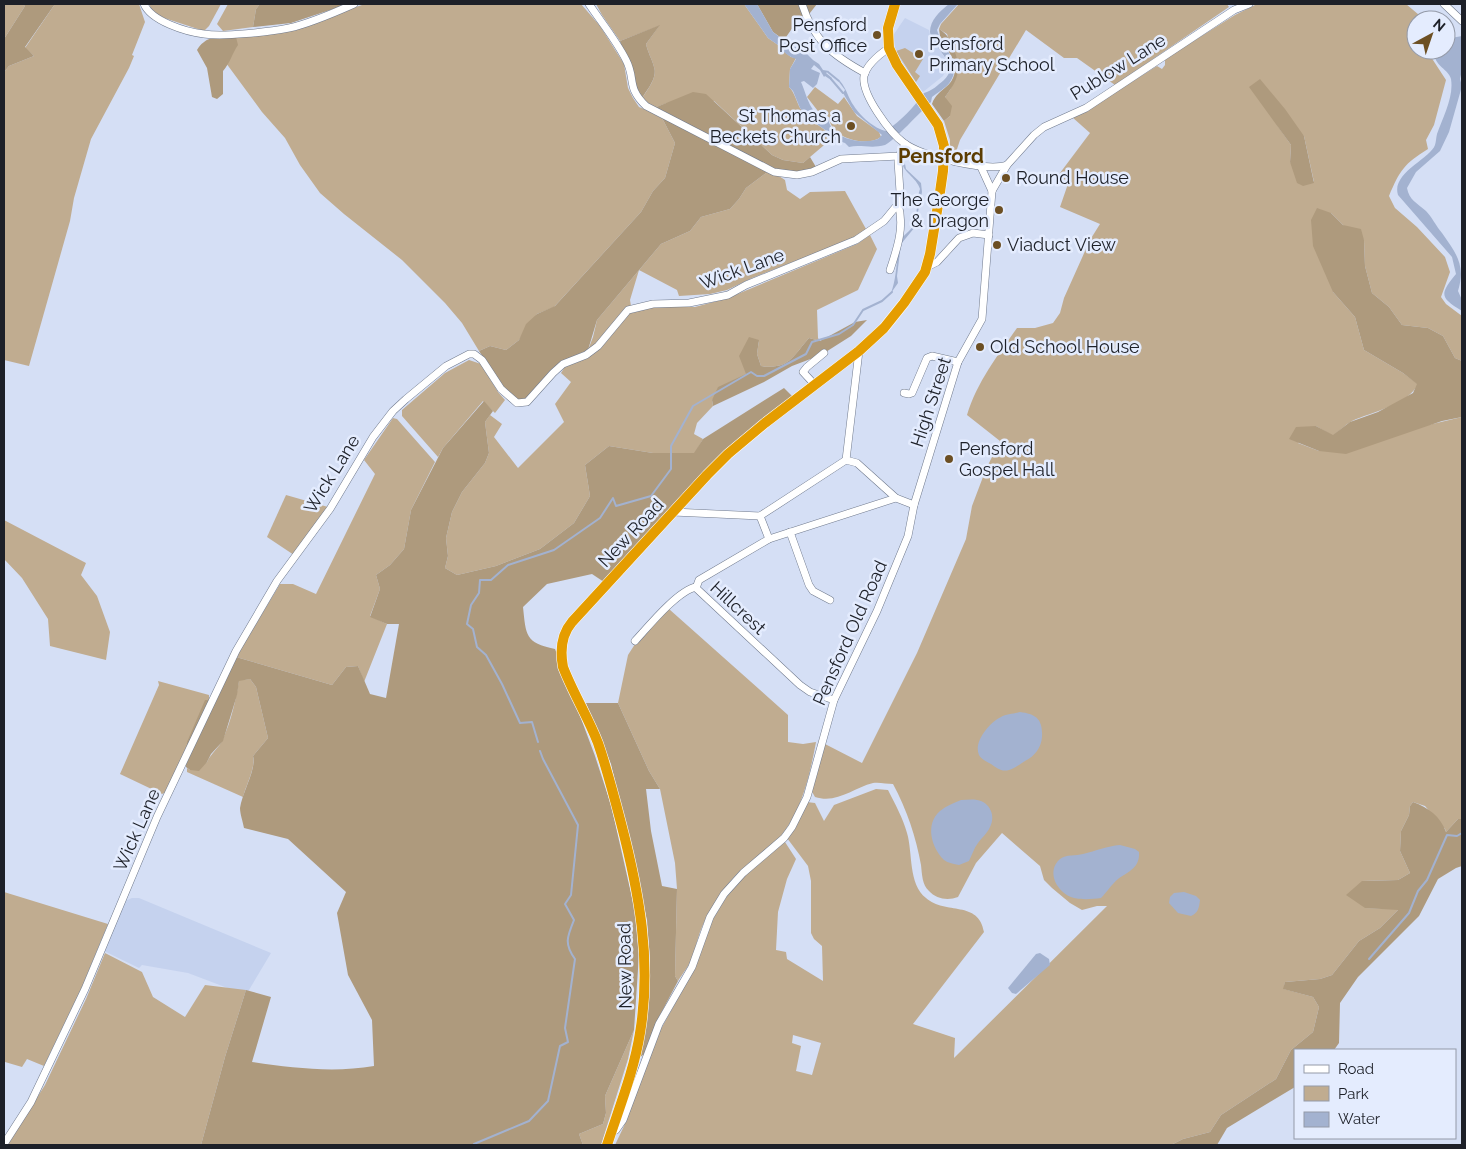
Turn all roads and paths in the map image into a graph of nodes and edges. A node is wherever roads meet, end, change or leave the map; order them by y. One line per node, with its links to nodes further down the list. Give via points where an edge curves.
1 (144, 4): 2 (street, via 159,20 204,34 231,34 290,28)
2 (354, 4)
3 (589, 4): 12 (street, via 621,49 636,96 646,106 774,172 797,175 840,159)
4 (802, 4): 10 (street, via 825,47)
5 (895, 4): 9 (highway, via 888,28)
6 (1249, 4): 14 (street, Publow Lane, via 1234,10 1086,108 1044,127)
7 (1444, 4): 8 (street)
8 (1462, 21)
9 (889, 48): 10 (street); 13 (highway, New Road, via 942,136)
10 (865, 73): 11 (street, via 865,85 874,106 887,126)
11 (905, 144): 12 (street); 13 (street)
12 (899, 156): 17 (street)
13 (944, 158): 15 (street); 19 (highway, New Road)
14 (1007, 165): 15 (street); 16 (street, High Street)
15 (981, 167): 16 (street)
16 (992, 191): 18 (street, High Street)
17 (898, 204): 20 (street, via 900,233); 38 (street, Wick Lane, via 884,221 856,240 728,295 628,310 598,346 586,355 563,364 527,402 517,403 501,389 482,360 469,354 446,366 394,411 373,437 330,509 277,581 236,651 157,818 85,989 31,1102)
18 (989, 236): 19 (street, via 973,233 959,238 937,262); 23 (street, High Street, via 982,318)
19 (927, 267): 21 (highway, New Road, via 896,315)
20 (890, 270)
21 (859, 351): 24 (highway, New Road); 26 (street)
22 (824, 353): 24 (street, via 803,372)
23 (958, 362): 25 (street, via 932,356 927,358 912,393); 28 (street, High Street)
24 (814, 386): 29 (highway, New Road, via 741,442)
25 (904, 393)
26 (846, 460): 27 (street, via 857,463); 30 (street)
27 (896, 498): 28 (street); 31 (street, Hillcrest)
28 (914, 505): 36 (street, Pensford Old Road, via 908,536 877,611)
29 (673, 512): 30 (street); 37 (highway, New Road, via 569,626 562,646 566,673 593,731 613,792 643,926 645,969 640,1032 631,1074)
30 (760, 516): 32 (street)
31 (790, 532): 32 (street, Hillcrest); 34 (street, via 813,592)
32 (769, 539): 33 (street, Hillcrest, via 699,580)
33 (696, 587): 35 (street, via 687,590 661,613); 36 (street, Hillcrest, via 800,685)
34 (830, 600)
35 (635, 641)
36 (834, 700): 37 (street, Pensford Old Road, via 800,812 784,838 743,873 714,910 692,967 659,1024 624,1120)
37 (612, 1131): 39 (highway, New Road)
38 (4, 1144)
39 (607, 1145)

